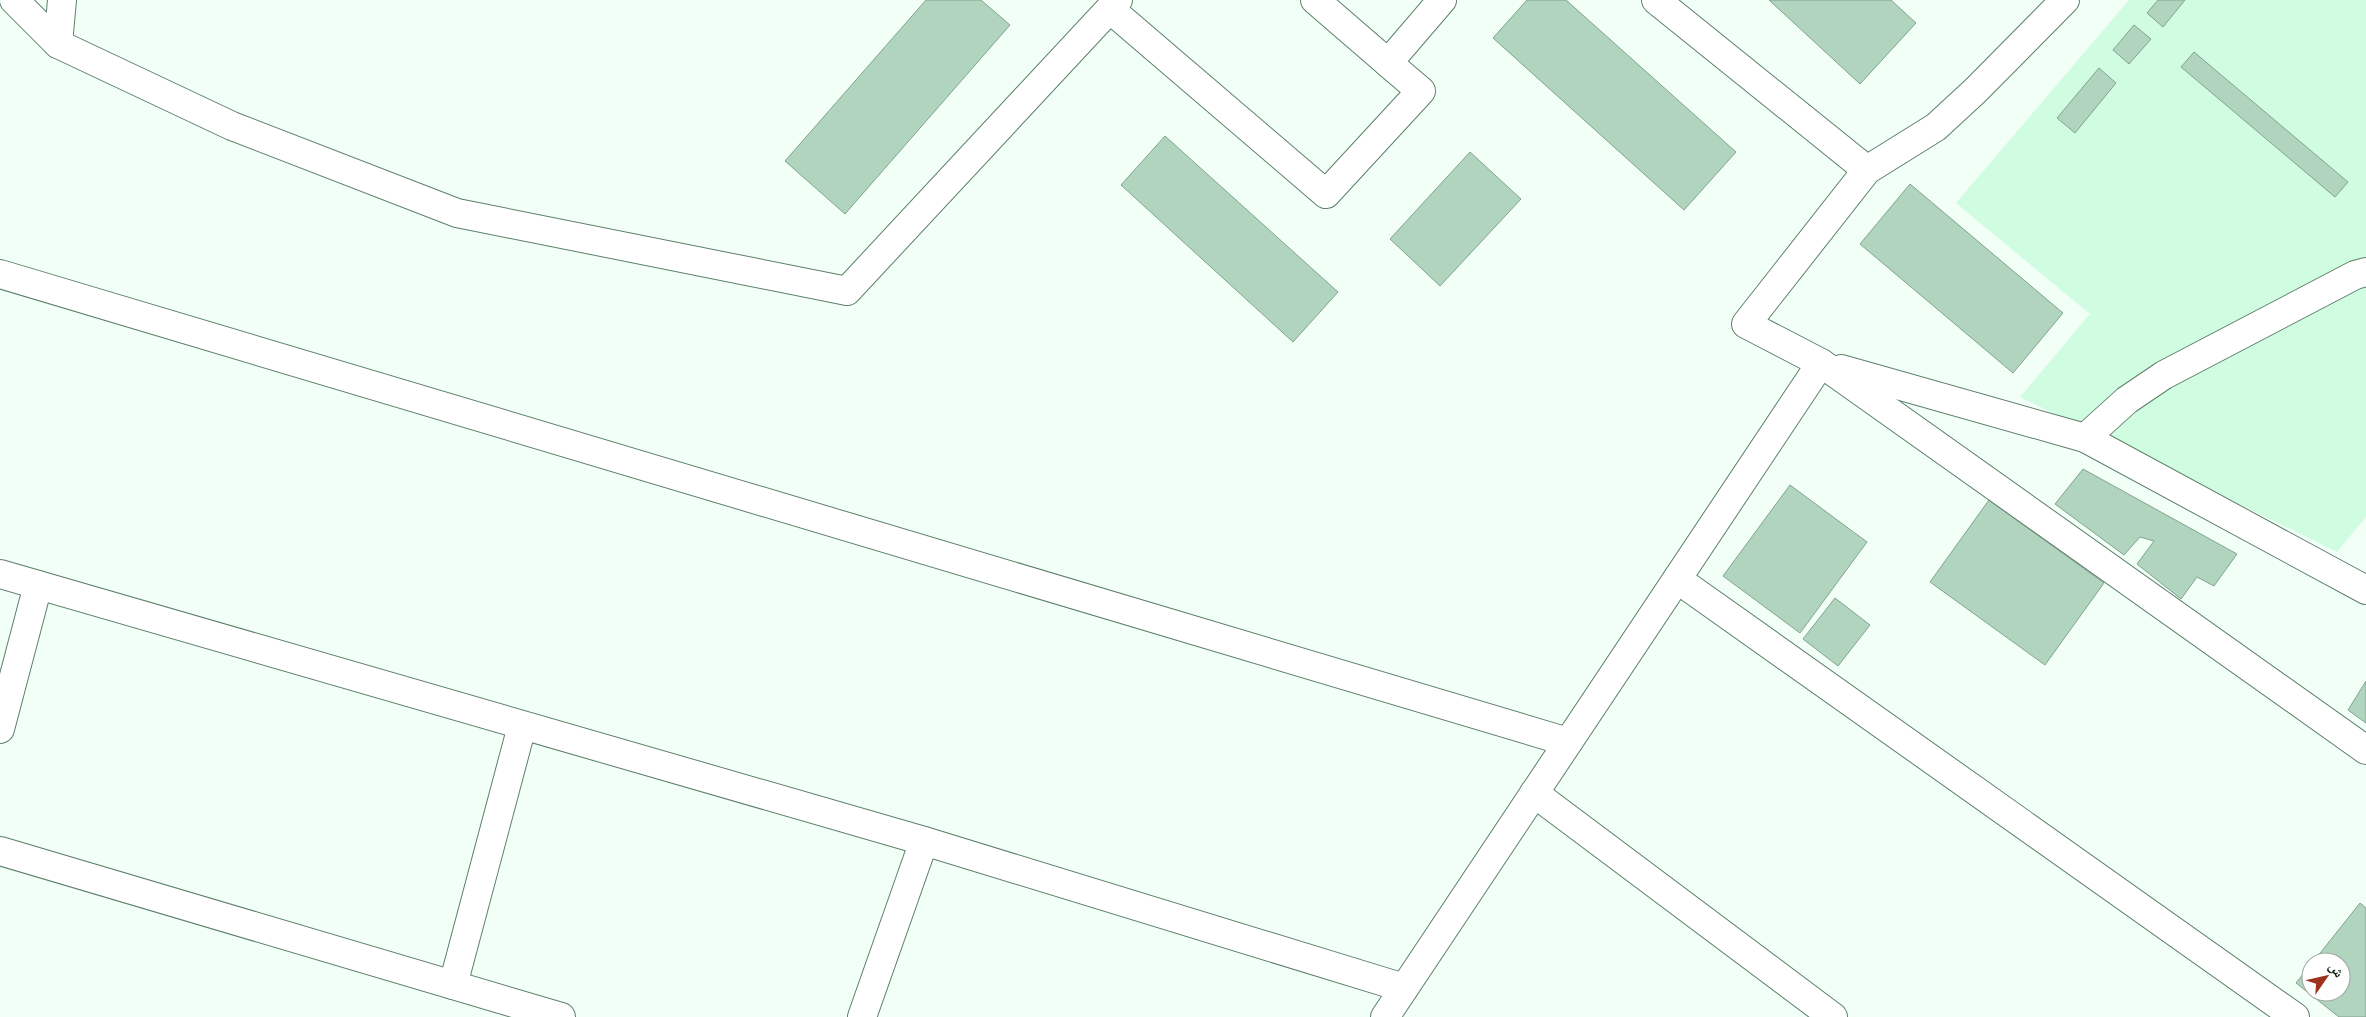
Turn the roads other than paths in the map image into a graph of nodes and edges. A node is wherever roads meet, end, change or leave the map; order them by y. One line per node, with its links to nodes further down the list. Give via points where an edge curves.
1 (14, 0): 8 (street)
2 (62, 0): 8 (street)
3 (1315, 0): 9 (street)
4 (1442, 0): 9 (street)
5 (1656, 0): 10 (street)
6 (2052, 4): 10 (street, via 1936,127)
7 (1114, 5): 8 (street, via 848,291 457,213 232,126); 9 (street, via 1326,194 1421,91)
8 (58, 44)
9 (1388, 63)
10 (1867, 170): 13 (street, via 1746,324)
11 (2366, 272): 14 (street, via 2164,375 2126,400)
12 (0, 274): 21 (street)
13 (1821, 363): 14 (street); 16 (street); 22 (street)
14 (2085, 438): 18 (street)
15 (0, 574): 17 (street)
16 (1677, 579): 21 (street); 32 (street)
17 (38, 585): 19 (street); 20 (street)
18 (2366, 590)
19 (522, 726): 24 (street); 26 (street)
20 (0, 729)
21 (1568, 742): 23 (street)
22 (2366, 750)
23 (1534, 793): 27 (street); 31 (street)
24 (924, 842): 27 (street); 29 (street)
25 (0, 851): 26 (street)
26 (453, 985): 28 (street)
27 (1404, 988): 30 (street)
28 (560, 1017)
29 (862, 1017)
30 (1385, 1017)
31 (1833, 1017)
32 (2295, 1017)

